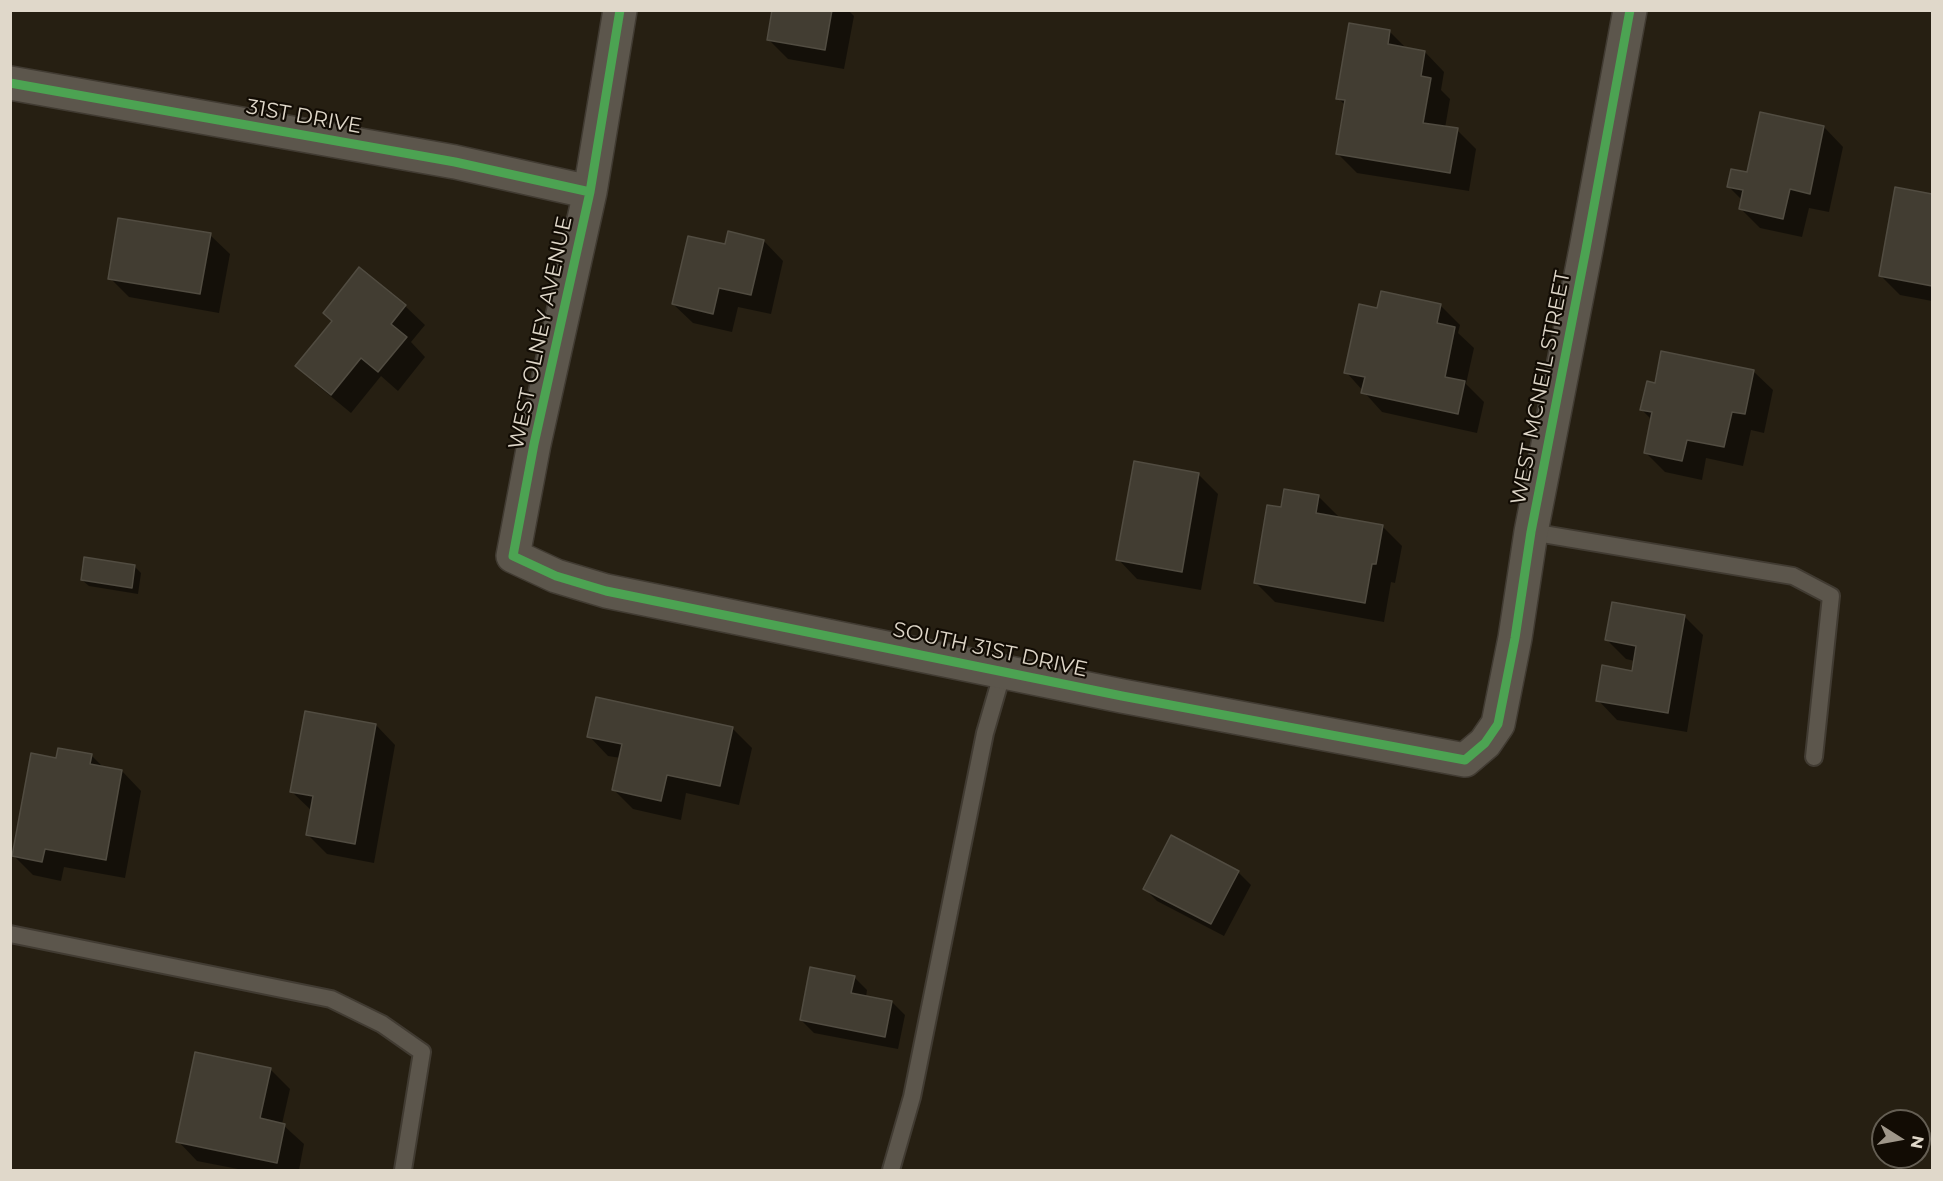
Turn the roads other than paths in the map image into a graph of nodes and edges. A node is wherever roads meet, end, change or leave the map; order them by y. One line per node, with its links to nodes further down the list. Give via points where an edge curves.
1 (620, 10): 4 (street, WEST OLNEY AVENUE)
2 (1630, 10): 5 (street, WEST MCNEIL STREET)
3 (10, 83): 4 (street, 31ST DRIVE, via 455,162)
4 (590, 192): 6 (street, WEST OLNEY AVENUE)
5 (1531, 532): 8 (lane, via 1793,576 1831,596); 9 (street, WEST MCNEIL STREET, via 1498,724 1485,743)
6 (513, 556): 7 (street, SOUTH 31ST DRIVE, via 556,576 606,591)
7 (1003, 671): 9 (street, SOUTH 31ST DRIVE); 12 (lane, via 985,733 912,1097)
8 (1814, 757)
9 (1465, 760)
10 (10, 934): 11 (lane, via 331,999 382,1024 422,1052)
11 (403, 1170)
12 (891, 1170)

